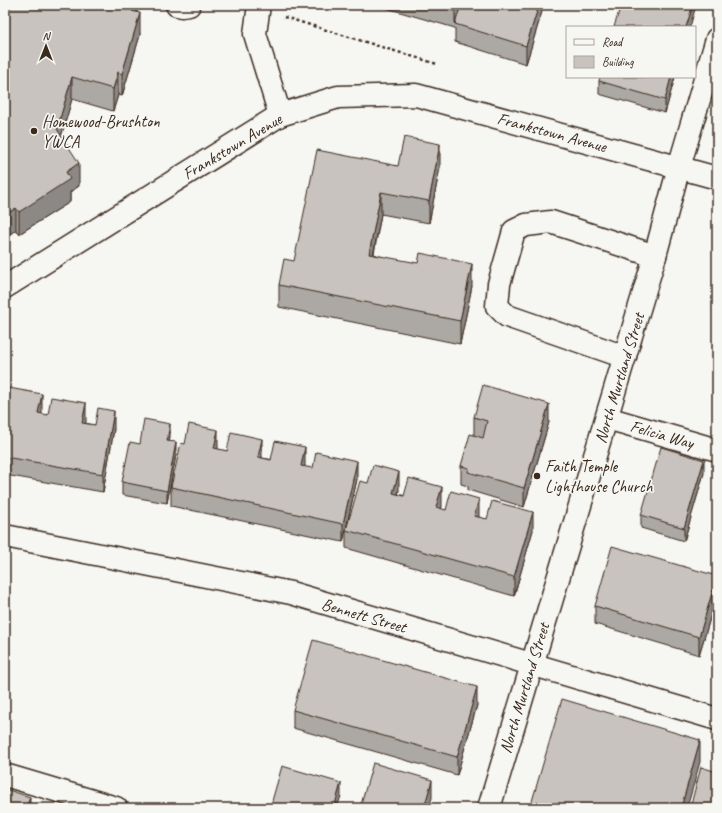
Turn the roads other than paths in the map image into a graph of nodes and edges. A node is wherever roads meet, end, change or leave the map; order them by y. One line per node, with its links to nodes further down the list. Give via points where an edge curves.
1 (177, 5): 2 (street)
2 (189, 5)
3 (259, 5): 5 (street, via 255,34)
4 (717, 39): 6 (street, North Murtland Street)
5 (280, 115): 6 (street, Frankstown Avenue, via 338,97 416,95); 9 (street, Frankstown Avenue)
6 (679, 167): 7 (street, Frankstown Avenue); 8 (street, North Murtland Street)
7 (717, 178)
8 (655, 256): 10 (street, North Murtland Street); 10 (street, via 550,222 526,225 514,231 499,284 497,306 507,316)
9 (5, 287)
10 (625, 357): 11 (street, North Murtland Street)
11 (607, 418): 12 (street, Felicia Way); 14 (street, North Murtland Street)
12 (717, 450)
13 (5, 536): 14 (street, Bennett Street, via 291,594)
14 (532, 664): 15 (street, Bennett Street); 18 (street, North Murtland Street)
15 (717, 719)
16 (5, 775): 17 (street)
17 (116, 808)
18 (489, 808)

